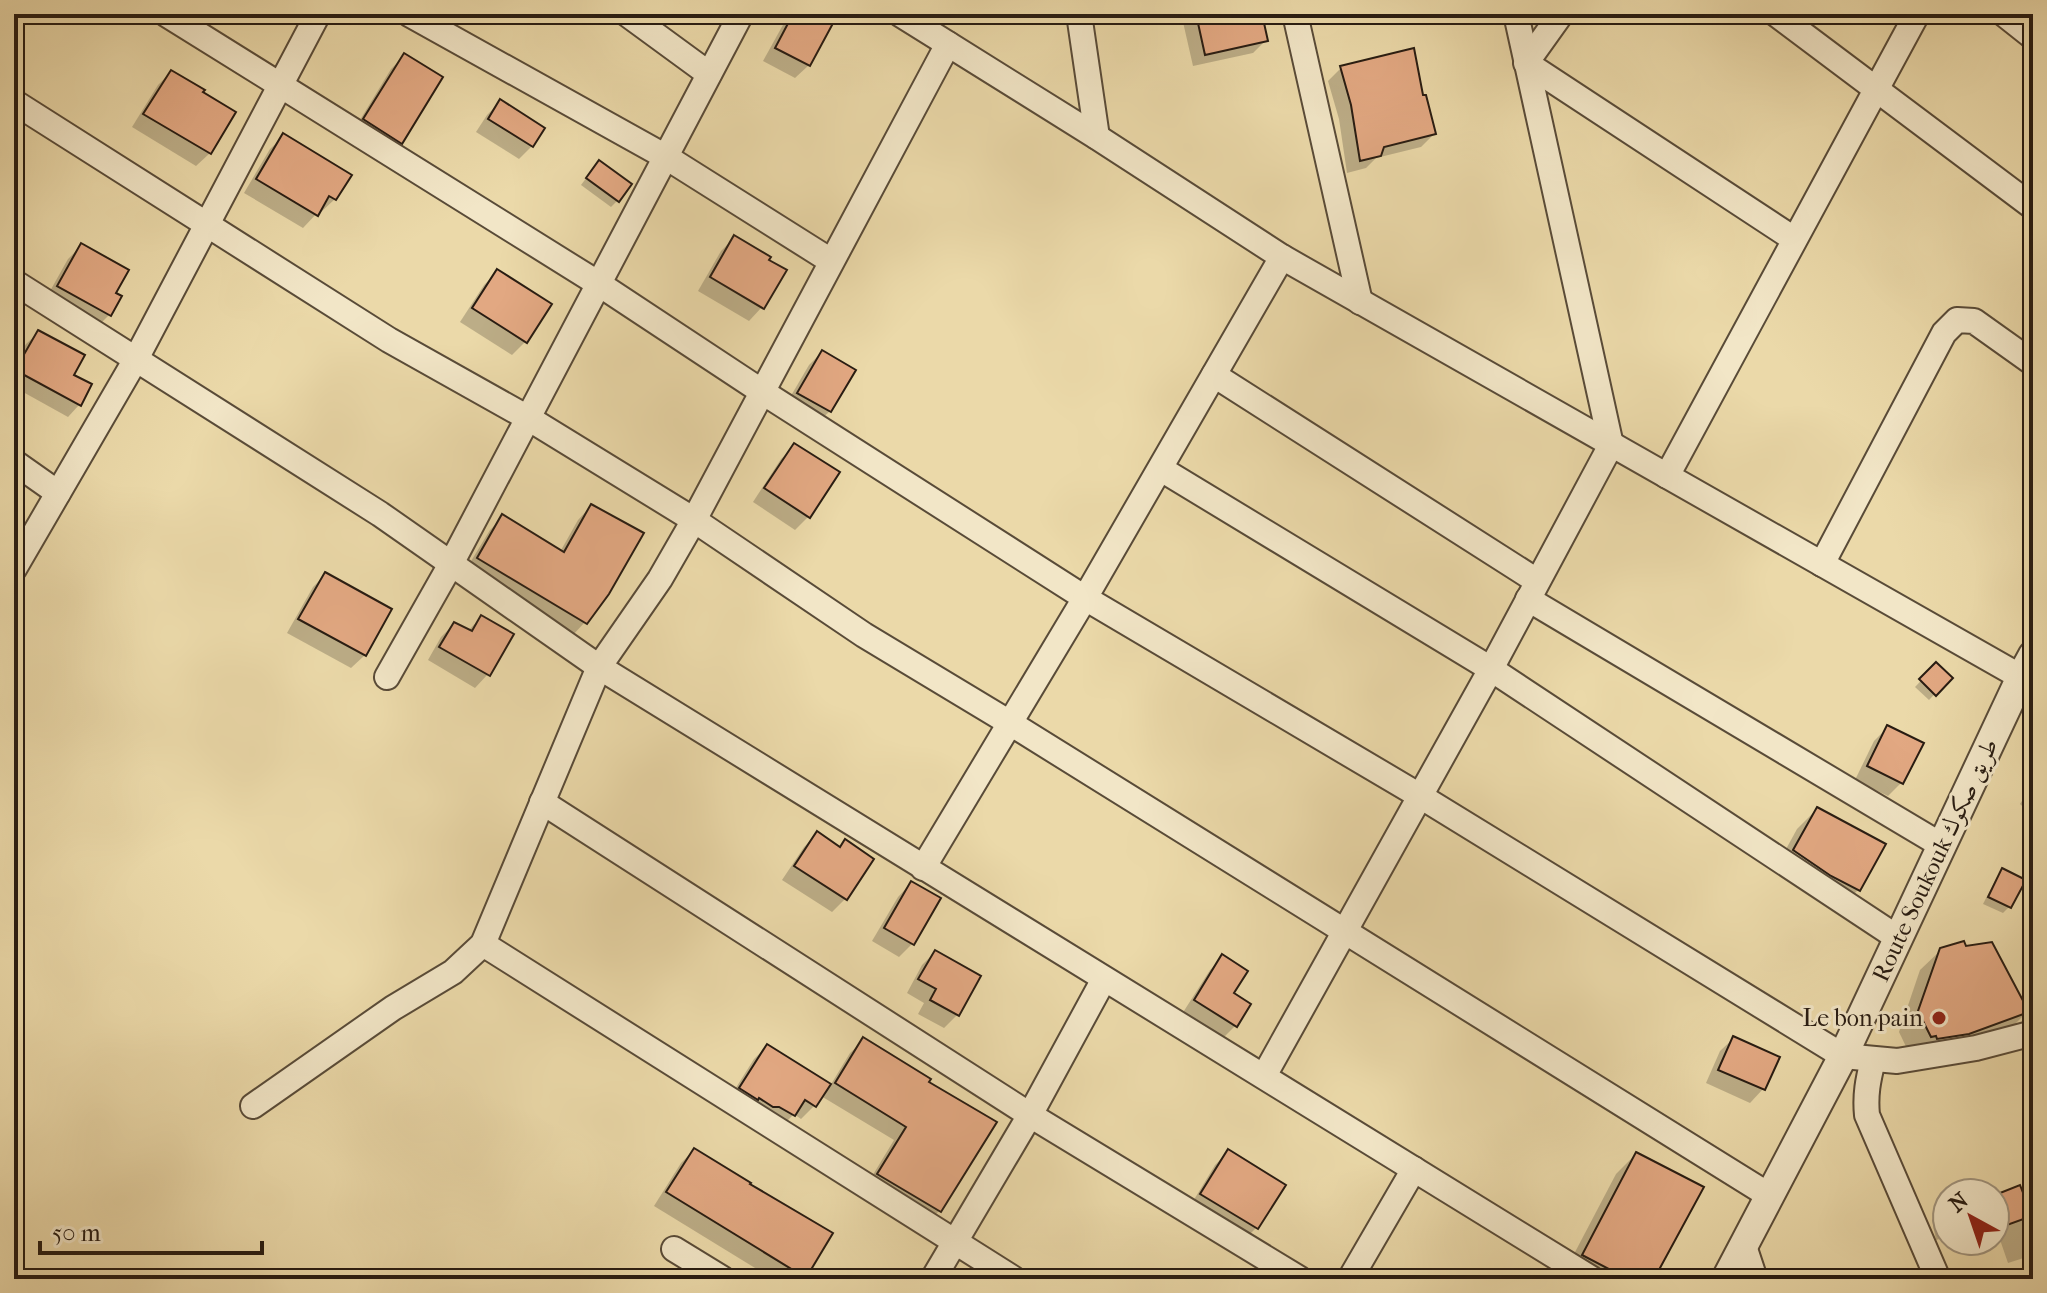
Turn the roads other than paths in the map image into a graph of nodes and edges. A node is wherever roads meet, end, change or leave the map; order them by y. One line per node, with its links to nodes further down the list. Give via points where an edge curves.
1 (166, 14): 18 (street)
2 (318, 14): 18 (street)
3 (409, 14): 22 (street)
4 (627, 14): 17 (street)
5 (741, 14): 17 (street)
6 (1079, 14): 21 (street)
7 (1295, 14): 30 (street)
8 (1516, 14): 16 (street)
9 (1561, 14): 16 (street)
10 (1776, 14): 19 (street)
11 (1917, 14): 19 (street)
12 (2004, 14): 14 (street)
13 (907, 17): 15 (street)
14 (2033, 37)
15 (948, 44): 21 (street); 27 (street)
16 (1526, 63): 25 (street); 36 (street)
17 (709, 74): 22 (street)
18 (281, 86): 24 (street); 29 (street)
19 (1875, 89): 23 (street); 25 (street)
20 (14, 102): 24 (street)
21 (1097, 137): 26 (street)
22 (666, 157): 27 (street); 29 (street)
23 (2033, 207)
24 (207, 224): 31 (street); 35 (street, via 389,340)
25 (1794, 239): 39 (street)
26 (1282, 257): 30 (street); 33 (street)
27 (831, 261): 34 (street)
28 (14, 282): 31 (street)
29 (599, 284): 34 (street); 35 (street)
30 (1360, 302): 36 (street)
31 (136, 359): 40 (street); 42 (street)
32 (2033, 363): 43 (street, via 1974,321 1957,320 1944,333)
33 (1214, 375): 38 (street); 45 (street)
34 (761, 391): 41 (street); 46 (street)
35 (528, 418): 41 (street); 42 (street)
36 (1611, 445): 39 (street); 45 (street)
37 (14, 462): 40 (street)
38 (1161, 469): 46 (street); 49 (street)
39 (1667, 476): 43 (street)
40 (58, 493): 44 (street)
41 (694, 520): 48 (street); 51 (street, via 864,635)
42 (451, 564): 48 (street); 50 (street)
43 (1822, 564): 47 (street)
44 (14, 569)
45 (1532, 590): 49 (street); 54 (street)
46 (1085, 598): 51 (street); 52 (street)
47 (2027, 666): 54 (street, Route Soukouk طريق صكوك)
48 (599, 667): 53 (street); 55 (street)
49 (1491, 669): 52 (street); 57 (street)
50 (387, 677)
51 (1010, 723): 55 (street); 56 (street)
52 (1420, 796): 56 (street); 61 (street)
53 (542, 802): 58 (street); 65 (street)
54 (1941, 845): 57 (street, Route Soukouk طريق صكوك)
55 (923, 868): 59 (street)
56 (1345, 931): 63 (street); 67 (street)
57 (1898, 938): 61 (street, Route Soukouk طريق صكوك)
58 (483, 944): 64 (street, via 453,972); 68 (street)
59 (1104, 979): 63 (street); 65 (street)
60 (2033, 1033): 62 (street, via 1924,1057)
61 (1843, 1056): 62 (street); 67 (street, Route Soukouk طريق صكوك)
62 (1873, 1060): 79 (street, via 1866,1085 1867,1115)
63 (1264, 1076): 66 (street)
64 (253, 1106)
65 (1030, 1115): 68 (street); 74 (street)
66 (1414, 1169): 75 (street); 76 (street)
67 (1770, 1196): 69 (street, Route Soukouk طريق صكوك)
68 (954, 1242): 72 (street); 73 (street)
69 (1744, 1246): 77 (street, Route Soukouk طريق صكوك); 78 (street)
70 (674, 1249): 71 (street)
71 (723, 1279)
72 (933, 1279)
73 (1014, 1279)
74 (1300, 1279)
75 (1350, 1279)
76 (1592, 1279)
77 (1726, 1279)
78 (1755, 1279)
79 (1938, 1279)

